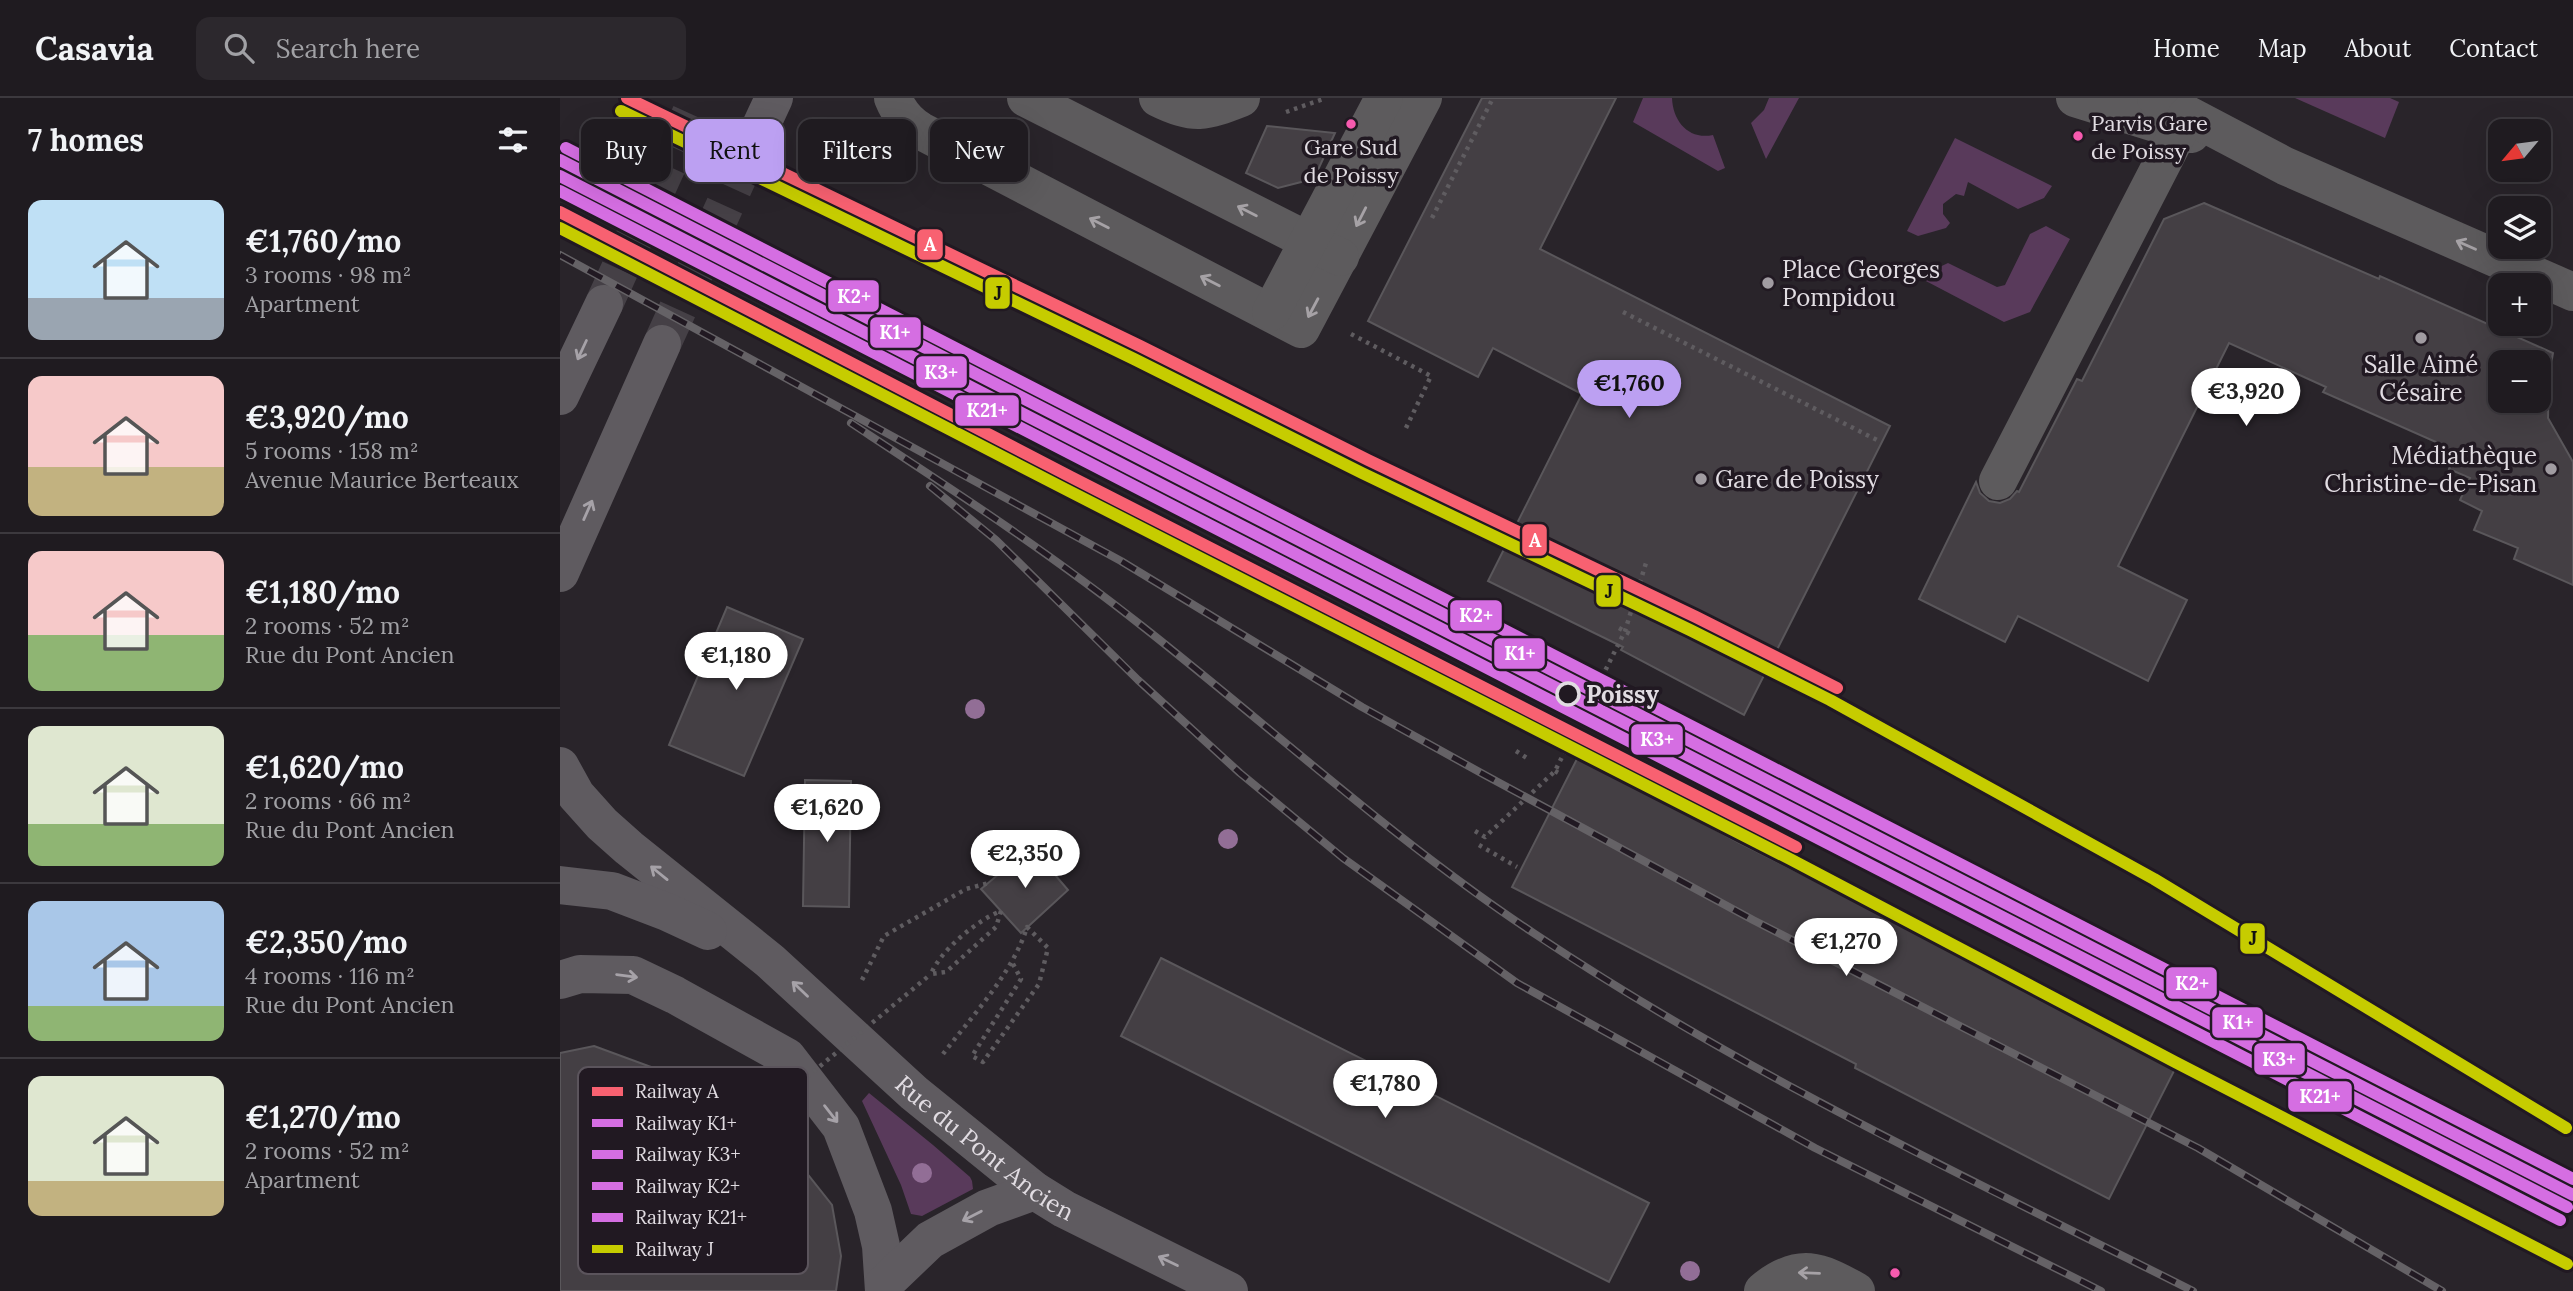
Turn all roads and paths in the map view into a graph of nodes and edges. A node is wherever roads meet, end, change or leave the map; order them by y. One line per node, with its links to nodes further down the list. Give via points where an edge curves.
1 (893, 98): 16 (street, one-way to 1, via 910,125)
2 (1027, 98): 13 (street, one-way to 2)
3 (1158, 98): 4 (street, via 1200,112)
4 (1241, 98)
5 (1326, 98): 11 (path)
6 (1384, 98): 13 (street)
7 (1423, 98): 13 (street, one-way to 13)
8 (1493, 98): 12 (path)
9 (2075, 98): 10 (street)
10 (2174, 114): 14 (street, one-way to 10); 23 (street)
11 (1276, 115)
12 (1432, 218)
13 (1324, 249): 16 (street); 17 (street, one-way to 17)
14 (2573, 292)
15 (604, 304): 20 (main road, one-way to 20)
16 (1271, 312): 17 (street, via 1301,329)
17 (1311, 312): 21 (path, via 1431,376)
18 (1623, 312): 22 (path)
19 (662, 344): 25 (main road, one-way to 19)
20 (560, 396)
21 (1405, 430)
22 (1881, 442)
23 (1997, 481)
24 (1646, 563): 27 (path)
25 (560, 573)
26 (1619, 628): 27 (path)
27 (1625, 631): 28 (path); 32 (path)
28 (1634, 636)
29 (1516, 751): 30 (path)
30 (1530, 760)
31 (560, 766): 39 (main road, Rue du Pont Ancien, one-way to 31, via 601,824 576,795)
32 (1555, 771): 33 (path); 34 (path, via 1485,837)
33 (1562, 775)
34 (1475, 831)
35 (1479, 845): 36 (path)
36 (1517, 867)
37 (989, 883): 43 (path, via 965,889 884,936)
38 (560, 885): 39 (main road, Rue du Pont Ancien, via 611,891)
39 (769, 961): 47 (main road, Rue du Pont Ancien, one-way to 39)
40 (1012, 962): 40 (path, via 1021,979 972,1056 983,1062 1039,984 1048,948 1027,927); 47 (path)
41 (931, 974): 41 (path, via 937,960 986,916 1001,911 996,927 946,972); 45 (path, bridge)
42 (560, 980): 44 (main road, one-way to 44, via 580,974 633,975 787,1056)
43 (857, 990)
44 (795, 1067)
45 (808, 1076)
46 (808, 1084): 49 (main road, one-way to 49, via 841,1127 873,1211)
47 (914, 1093): 48 (main road, Rue du Pont Ancien)
48 (1035, 1191): 49 (main road, one-way to 49, via 988,1208 930,1240); 50 (main road, Rue du Pont Ancien, one-way to 48)
49 (884, 1288)
50 (1229, 1291)
51 (1763, 1291): 52 (street, one-way to 51, via 1829,1276 1805,1271 1786,1276)
52 (1856, 1291)

